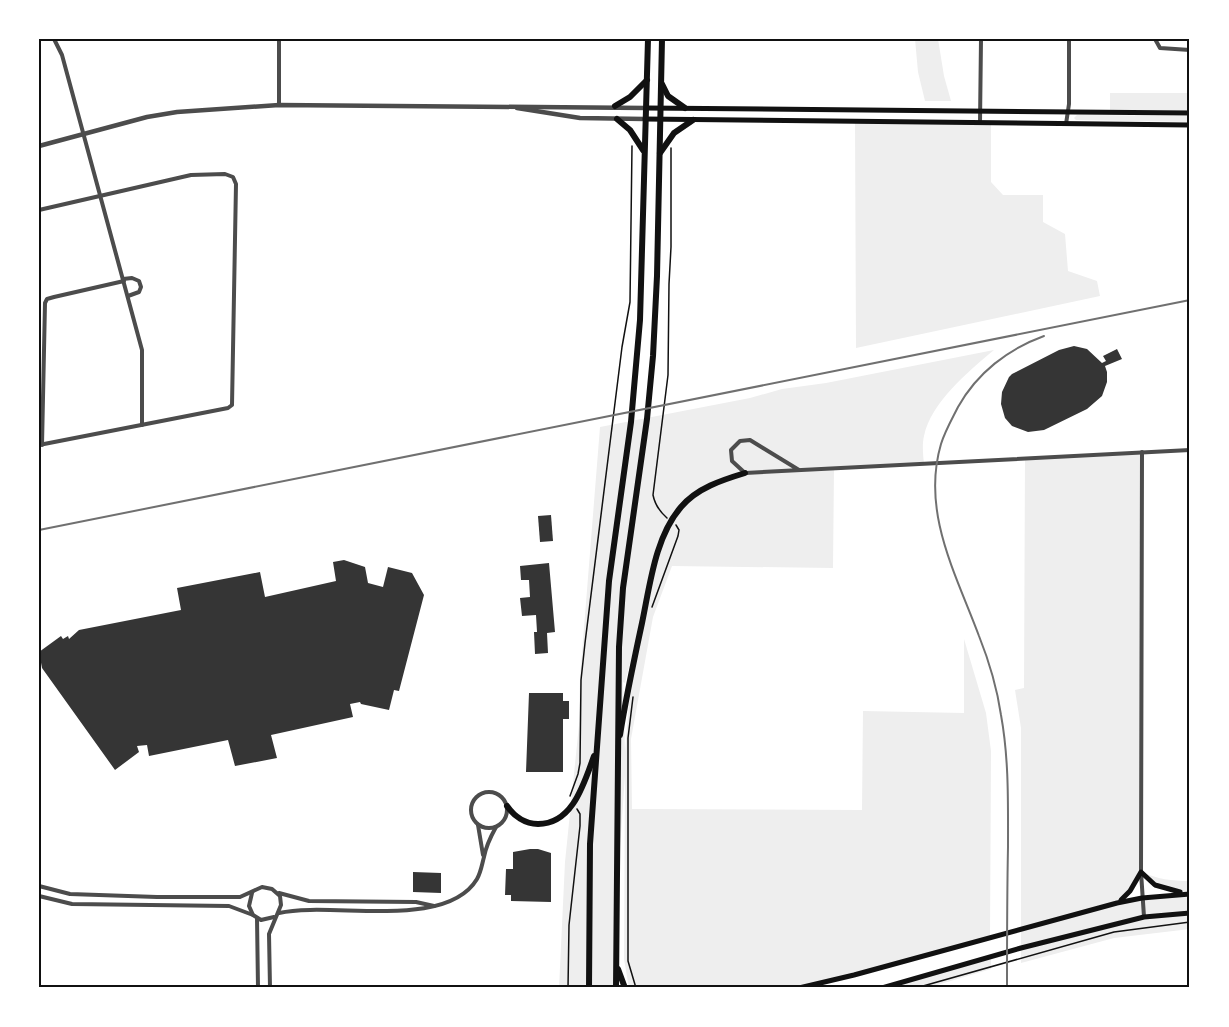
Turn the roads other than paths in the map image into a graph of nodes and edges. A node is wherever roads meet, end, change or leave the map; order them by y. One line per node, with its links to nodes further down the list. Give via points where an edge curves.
1 (54, 39): 27 (street, via 62,55)
2 (279, 39): 11 (street)
3 (648, 39): 9 (main road)
4 (662, 39): 10 (main road)
5 (981, 39): 17 (street)
6 (1069, 39): 18 (street)
7 (1155, 39): 8 (street, via 1160,48)
8 (1190, 50)
9 (647, 80): 13 (main road, via 630,98); 14 (main road)
10 (661, 81): 15 (main road); 16 (main road, via 668,96)
11 (279, 105): 12 (street); 27 (street, via 177,112)
12 (499, 106): 13 (street); 20 (street, via 580,118)
13 (615, 106): 14 (street)
14 (646, 108): 15 (main road); 21 (main road)
15 (660, 108): 16 (main road); 22 (main road)
16 (685, 108): 17 (main road)
17 (980, 110): 18 (main road); 24 (street)
18 (1068, 111): 19 (main road); 25 (street)
19 (1190, 112)
20 (617, 119): 21 (street); 29 (main road)
21 (645, 120): 22 (main road); 29 (main road)
22 (660, 120): 23 (main road); 30 (main road)
23 (693, 120): 24 (main road); 30 (main road, via 674,133)
24 (980, 123): 25 (main road)
25 (1066, 124): 26 (main road)
26 (1190, 125)
27 (82, 135): 28 (street); 31 (street)
28 (39, 146)
29 (644, 151): 41 (main road, via 638,358 609,581)
30 (660, 153): 42 (main road, via 653,356 623,588)
31 (99, 196): 32 (street); 33 (street); 35 (street, via 191,175 225,174 233,177 236,184 232,405)
32 (39, 210)
33 (123, 280): 34 (street); 34 (street, via 132,278 141,287); 36 (street, via 47,299 45,303)
34 (128, 296): 35 (street, via 142,350)
35 (142, 425): 36 (street)
36 (41, 445)
37 (1190, 450): 38 (street)
38 (1142, 452): 39 (street); 47 (street)
39 (799, 470): 40 (street); 40 (street, via 756,443 744,440 736,443 731,456)
40 (745, 473): 42 (main road, via 718,481 693,495 671,521 654,569 625,701)
41 (596, 750): 43 (main road, via 572,805 558,819 532,824 512,814); 63 (main road)
42 (617, 762): 60 (main road)
43 (507, 806): 44 (street, via 496,793 479,795 471,811); 45 (street, via 505,819)
44 (478, 825): 45 (street); 46 (street)
45 (496, 827): 46 (street)
46 (484, 856): 55 (street, via 478,878 466,893)
47 (1141, 872): 51 (main road, via 1155,885); 53 (street); 54 (main road, via 1126,897)
48 (39, 886): 50 (street, via 100,896 240,897)
49 (277, 892): 50 (street, via 267,887); 55 (street, via 309,901 416,902); 57 (street, via 281,900)
50 (252, 893): 58 (street, via 249,906)
51 (1189, 894): 53 (main road)
52 (39, 896): 58 (street, via 83,905 229,906)
53 (1142, 898): 54 (main road); 59 (street)
54 (1117, 903): 66 (main road)
55 (435, 907): 57 (street, via 415,911 294,910)
56 (1190, 913): 59 (main road)
57 (276, 915): 58 (street, via 266,920); 62 (street, via 268,943)
58 (255, 916): 61 (street)
59 (1144, 917): 67 (main road)
60 (616, 962): 64 (main road); 65 (main road)
61 (258, 988)
62 (270, 988)
63 (587, 988)
64 (616, 988)
65 (625, 988)
66 (799, 988)
67 (882, 988)

